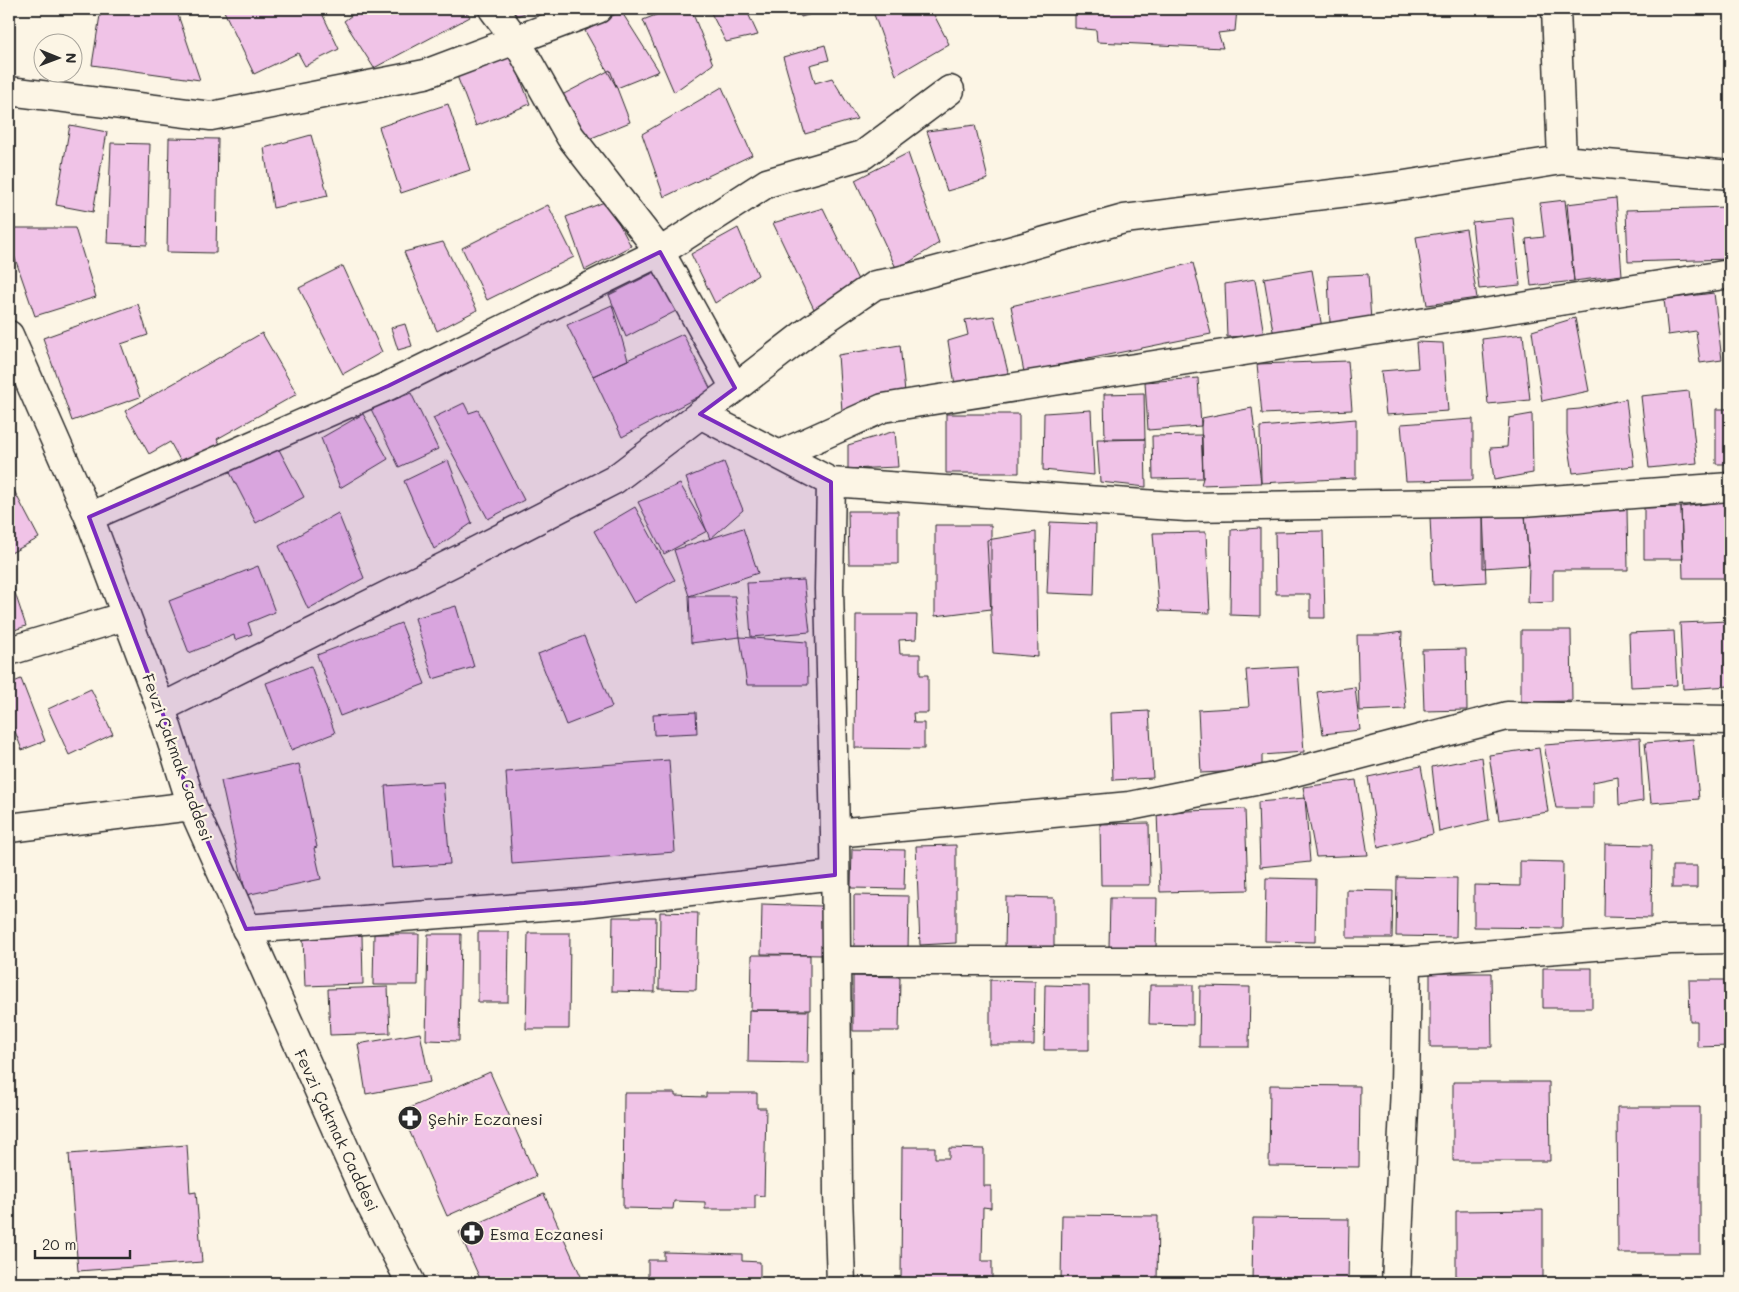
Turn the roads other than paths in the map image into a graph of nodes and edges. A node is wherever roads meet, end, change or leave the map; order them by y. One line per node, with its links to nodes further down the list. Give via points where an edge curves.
1 (493, 9): 4 (street)
2 (598, 9): 4 (street)
3 (1556, 9): 7 (street)
4 (516, 40): 6 (street, via 425,74 211,116); 9 (street, via 570,136)
5 (950, 90): 9 (street, via 863,155 767,183)
6 (9, 91)
7 (1562, 160): 8 (street); 12 (street, via 1398,186 1124,219 990,257 875,284 811,328)
8 (1730, 175)
9 (660, 252): 12 (street); 17 (street, via 388,386)
10 (1730, 274): 14 (street, via 883,408)
11 (9, 335): 17 (street, Fevzi Çakmak Caddesi)
12 (735, 388): 13 (street)
13 (700, 414): 14 (street); 20 (street, via 614,480)
14 (779, 455): 15 (street)
15 (831, 482): 16 (street, via 1186,507 1523,502); 24 (street, via 829,590)
16 (1730, 487)
17 (89, 517): 18 (street, Fevzi Çakmak Caddesi)
18 (126, 616): 19 (street); 20 (street, Fevzi Çakmak Caddesi)
19 (9, 651)
20 (161, 708): 22 (street, Fevzi Çakmak Caddesi)
21 (1730, 720): 24 (street, via 1507,716 1274,777 1130,806)
22 (192, 806): 23 (street); 26 (street, Fevzi Çakmak Caddesi)
23 (9, 828)
24 (835, 833): 25 (street)
25 (835, 875): 26 (street, via 584,903); 28 (street)
26 (246, 929): 30 (street, Fevzi Çakmak Caddesi, via 366,1196)
27 (1730, 939): 29 (street, via 1670,940)
28 (836, 961): 29 (street); 31 (street)
29 (1407, 961): 32 (street, via 1406,1087)
30 (411, 1283)
31 (841, 1283)
32 (1396, 1283)

